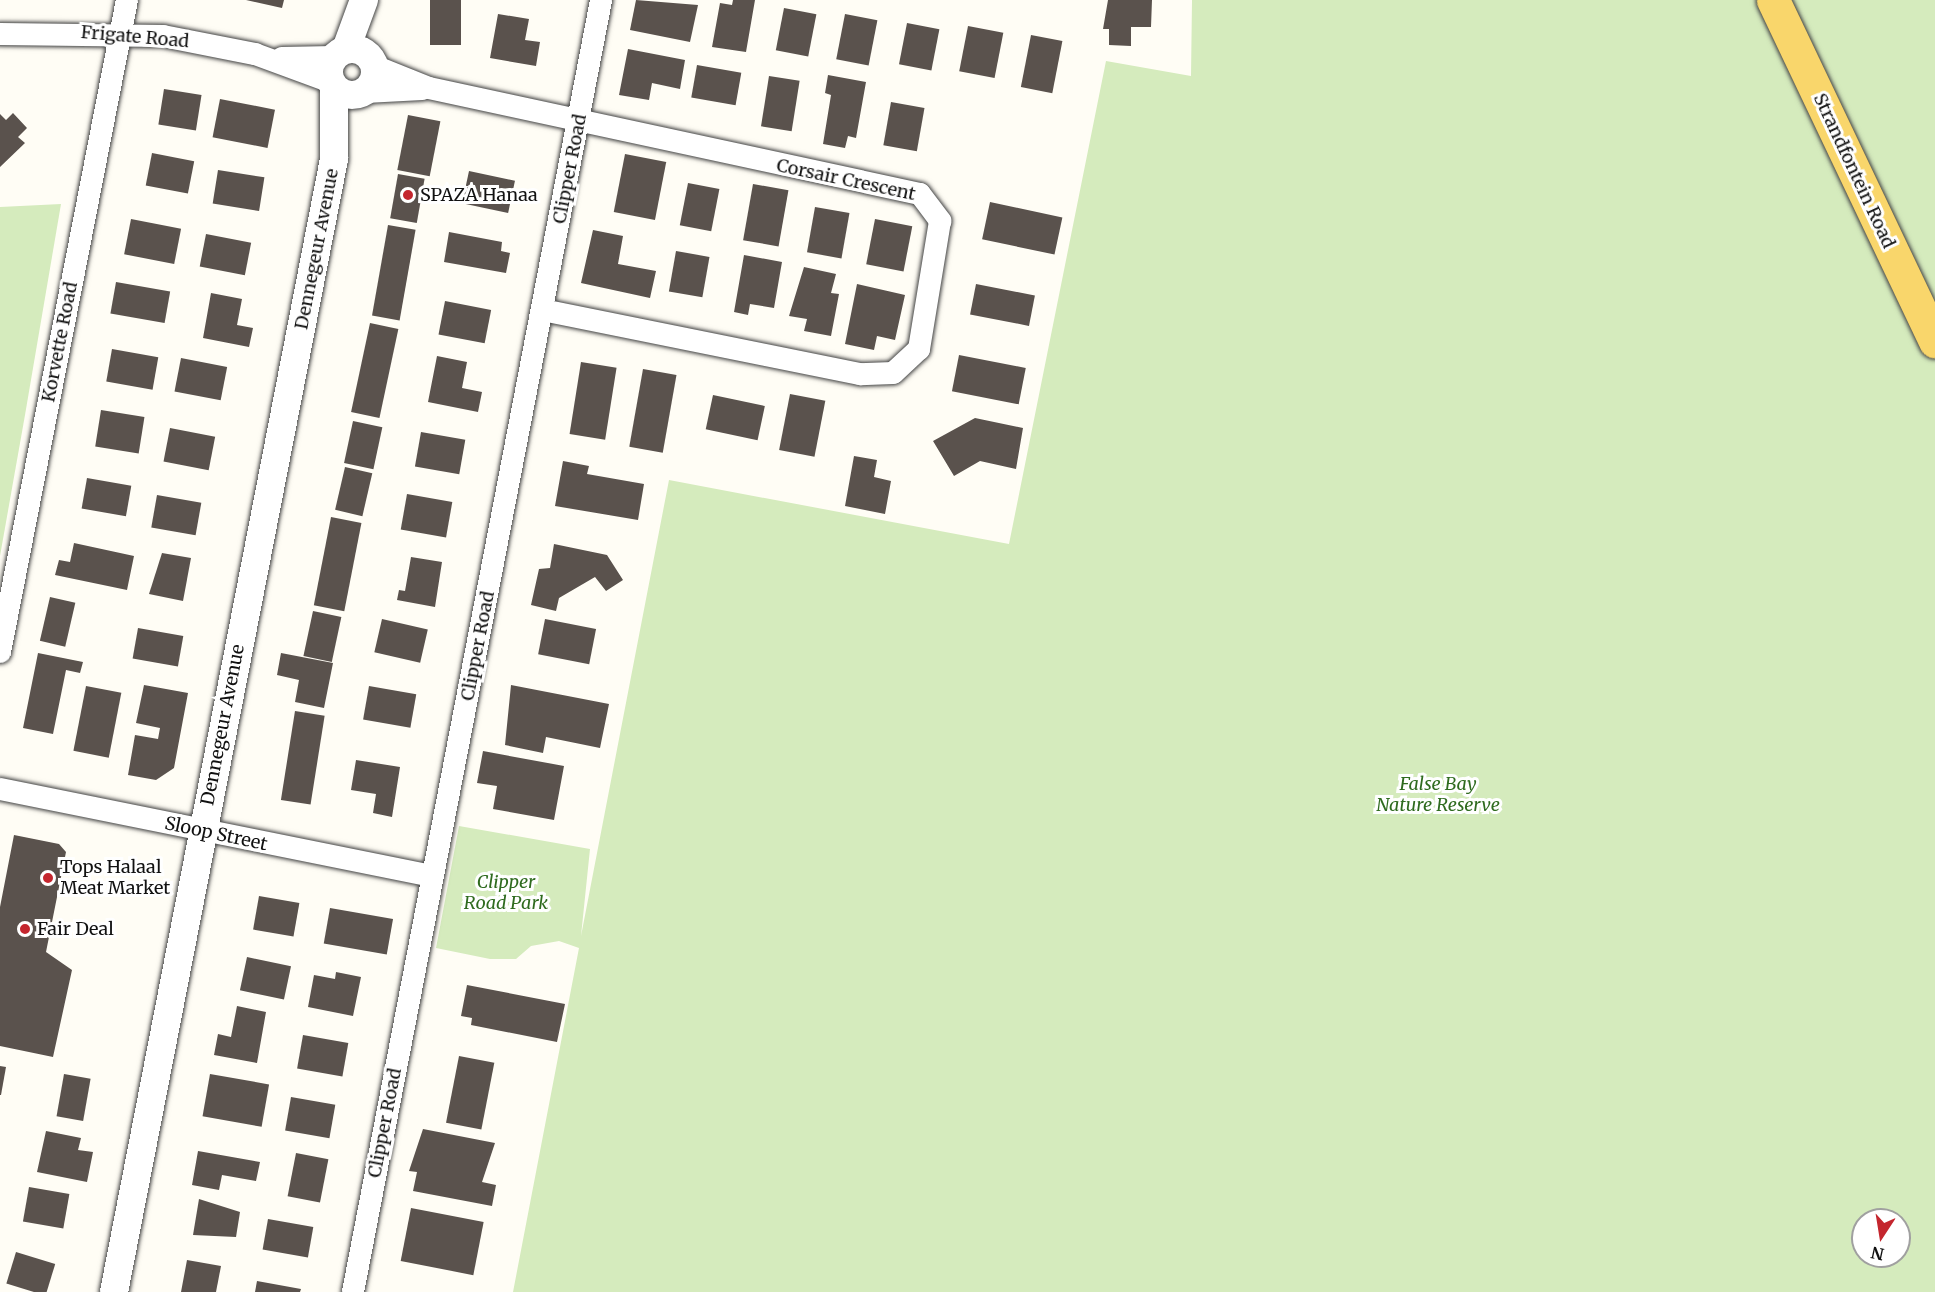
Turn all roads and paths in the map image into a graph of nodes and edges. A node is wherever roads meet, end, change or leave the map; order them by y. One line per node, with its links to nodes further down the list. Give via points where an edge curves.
1 (127, 0): 5 (street, Korvette Road)
2 (601, 0): 8 (street, Clipper Road)
3 (1773, 0): 10 (main road, Strandfontein Road)
4 (364, 2): 7 (street, Dennegeur Avenue)
5 (120, 33): 6 (street, Frigate Road); 7 (street, Frigate Road); 11 (street, Korvette Road)
6 (0, 34)
7 (351, 73): 8 (street, Frigate Road); 13 (street, Dennegeur Avenue)
8 (579, 122): 9 (street, Clipper Road); 9 (street, Corsair Crescent, via 920,194 938,212 941,241 919,349 906,366 878,376)
9 (543, 310): 14 (street, Clipper Road)
10 (1935, 341)
11 (0, 652)
12 (0, 789): 13 (street, Sloop Street)
13 (202, 832): 14 (street, Sloop Street); 15 (street, Dennegeur Avenue)
14 (432, 876): 16 (street, Clipper Road)
15 (114, 1292)
16 (353, 1292)

